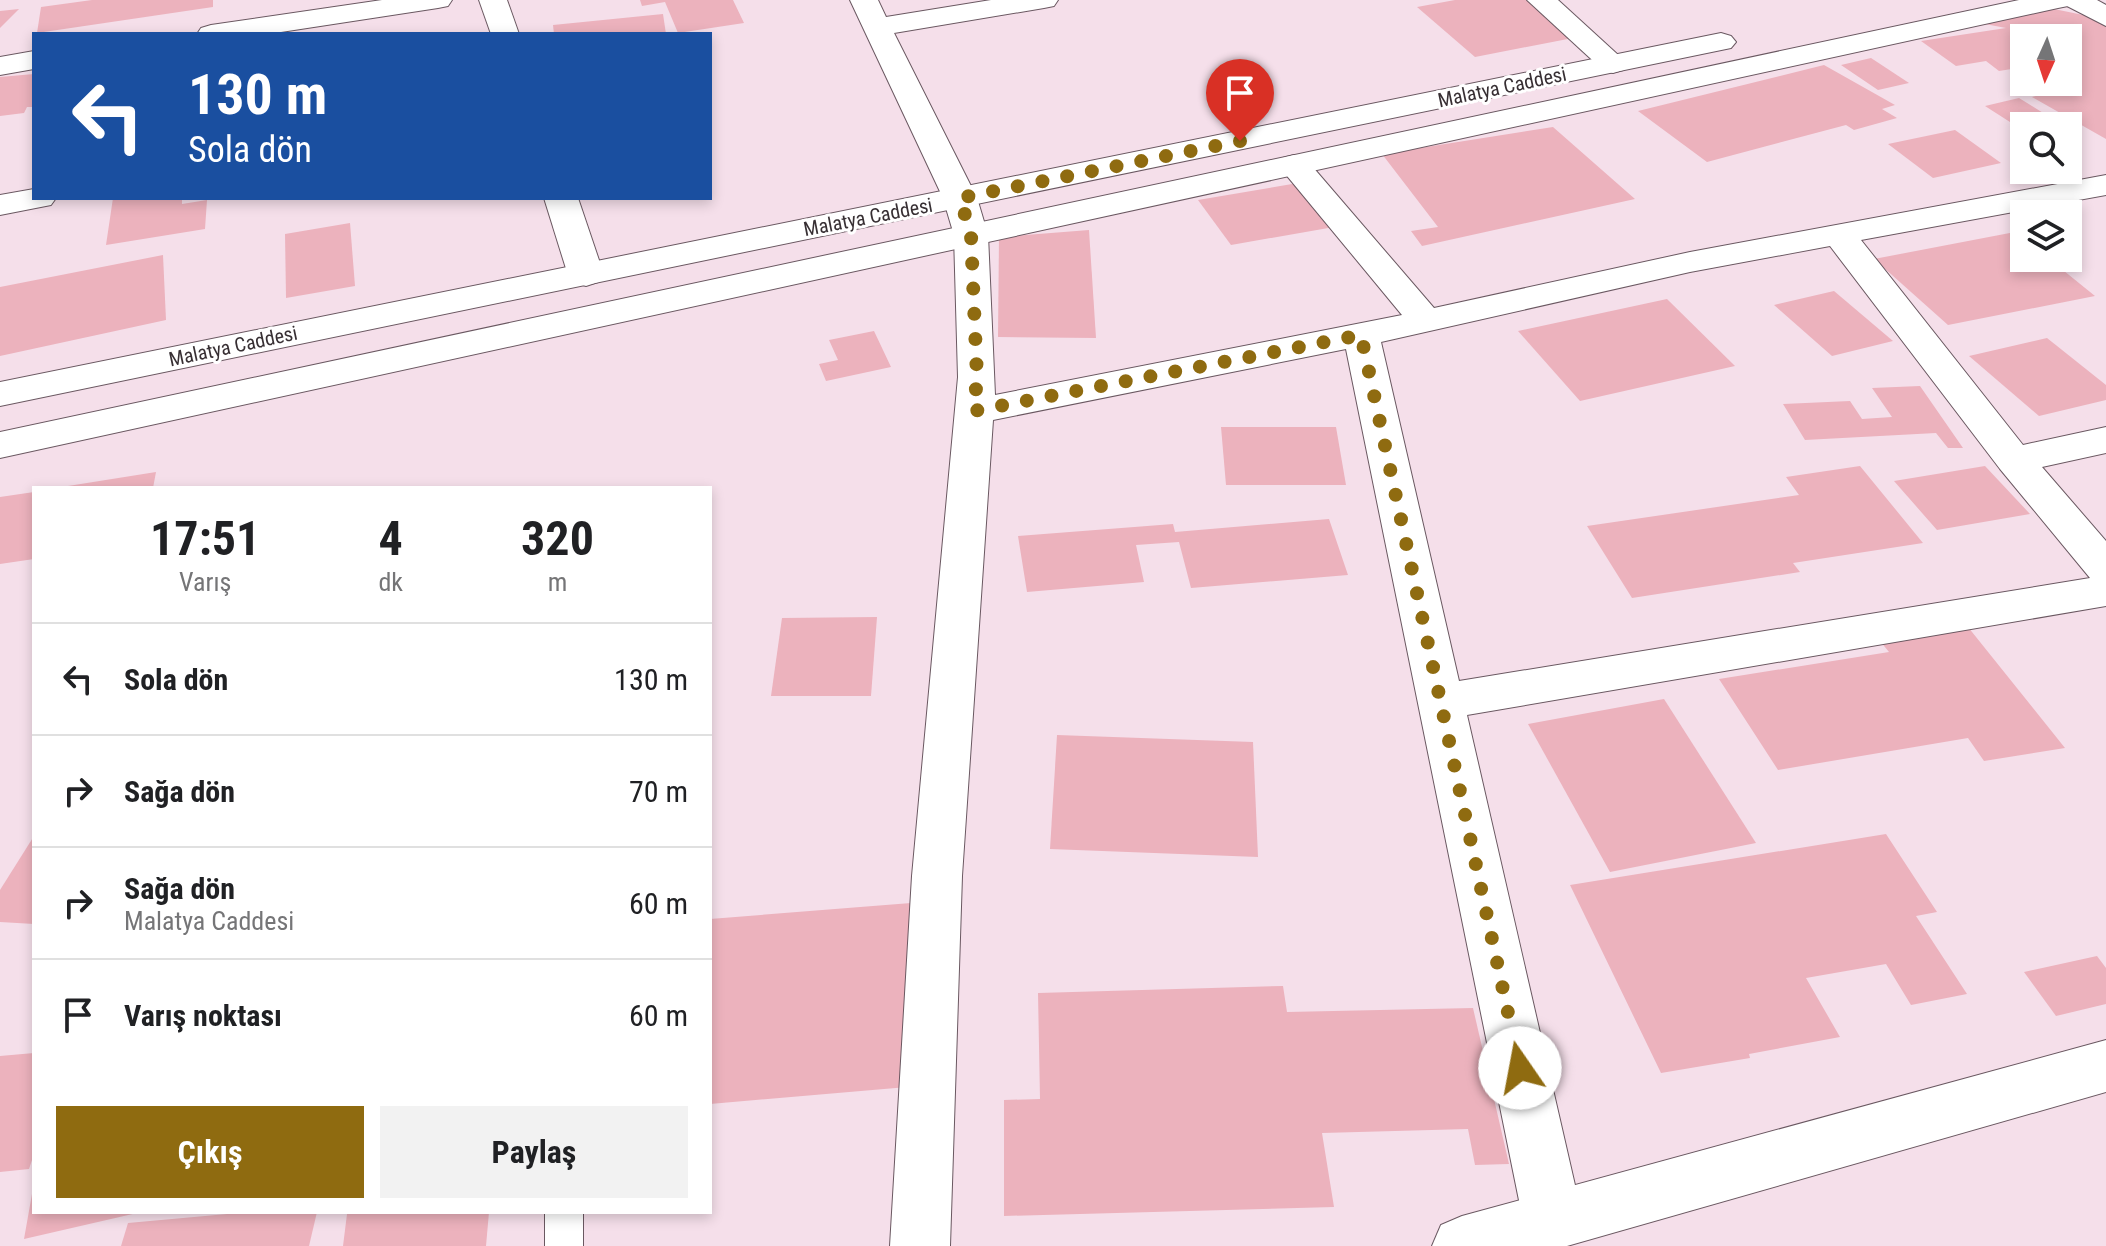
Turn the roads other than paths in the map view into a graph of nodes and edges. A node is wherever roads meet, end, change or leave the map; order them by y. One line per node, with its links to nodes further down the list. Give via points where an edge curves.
1 (438, 0): 10 (street)
2 (493, 0): 11 (street)
3 (1044, 0): 8 (street)
4 (1541, 0): 13 (street)
5 (1923, 0): 13 (street, Malatya Caddesi)
6 (2058, 0): 15 (street)
7 (2077, 0): 9 (street)
8 (870, 13): 20 (street)
9 (2106, 17)
10 (224, 32)
11 (504, 32)
12 (32, 60): 14 (street)
13 (1613, 64): 20 (street, Malatya Caddesi)
14 (0, 66)
15 (1294, 165): 20 (street); 23 (street)
16 (2106, 185): 21 (street)
17 (32, 199): 19 (street)
18 (562, 200): 22 (street)
19 (0, 205)
20 (966, 217): 22 (street, Malatya Caddesi); 26 (street, via 977,377); 28 (street)
21 (1840, 236): 23 (street, via 1690,262); 29 (street)
22 (586, 275): 25 (street, Malatya Caddesi)
23 (1426, 321): 24 (street)
24 (1361, 335): 26 (street); 32 (street)
25 (0, 394)
26 (974, 411): 37 (street, via 937,876)
27 (2106, 440): 29 (street)
28 (0, 445)
29 (2014, 460): 30 (street)
30 (2106, 569)
31 (2106, 591): 32 (street)
32 (1441, 702): 35 (street)
33 (2106, 1066): 35 (street)
34 (564, 1214): 36 (lane)
35 (1553, 1220): 38 (street)
36 (564, 1246)
37 (920, 1246)
38 (1462, 1246)

